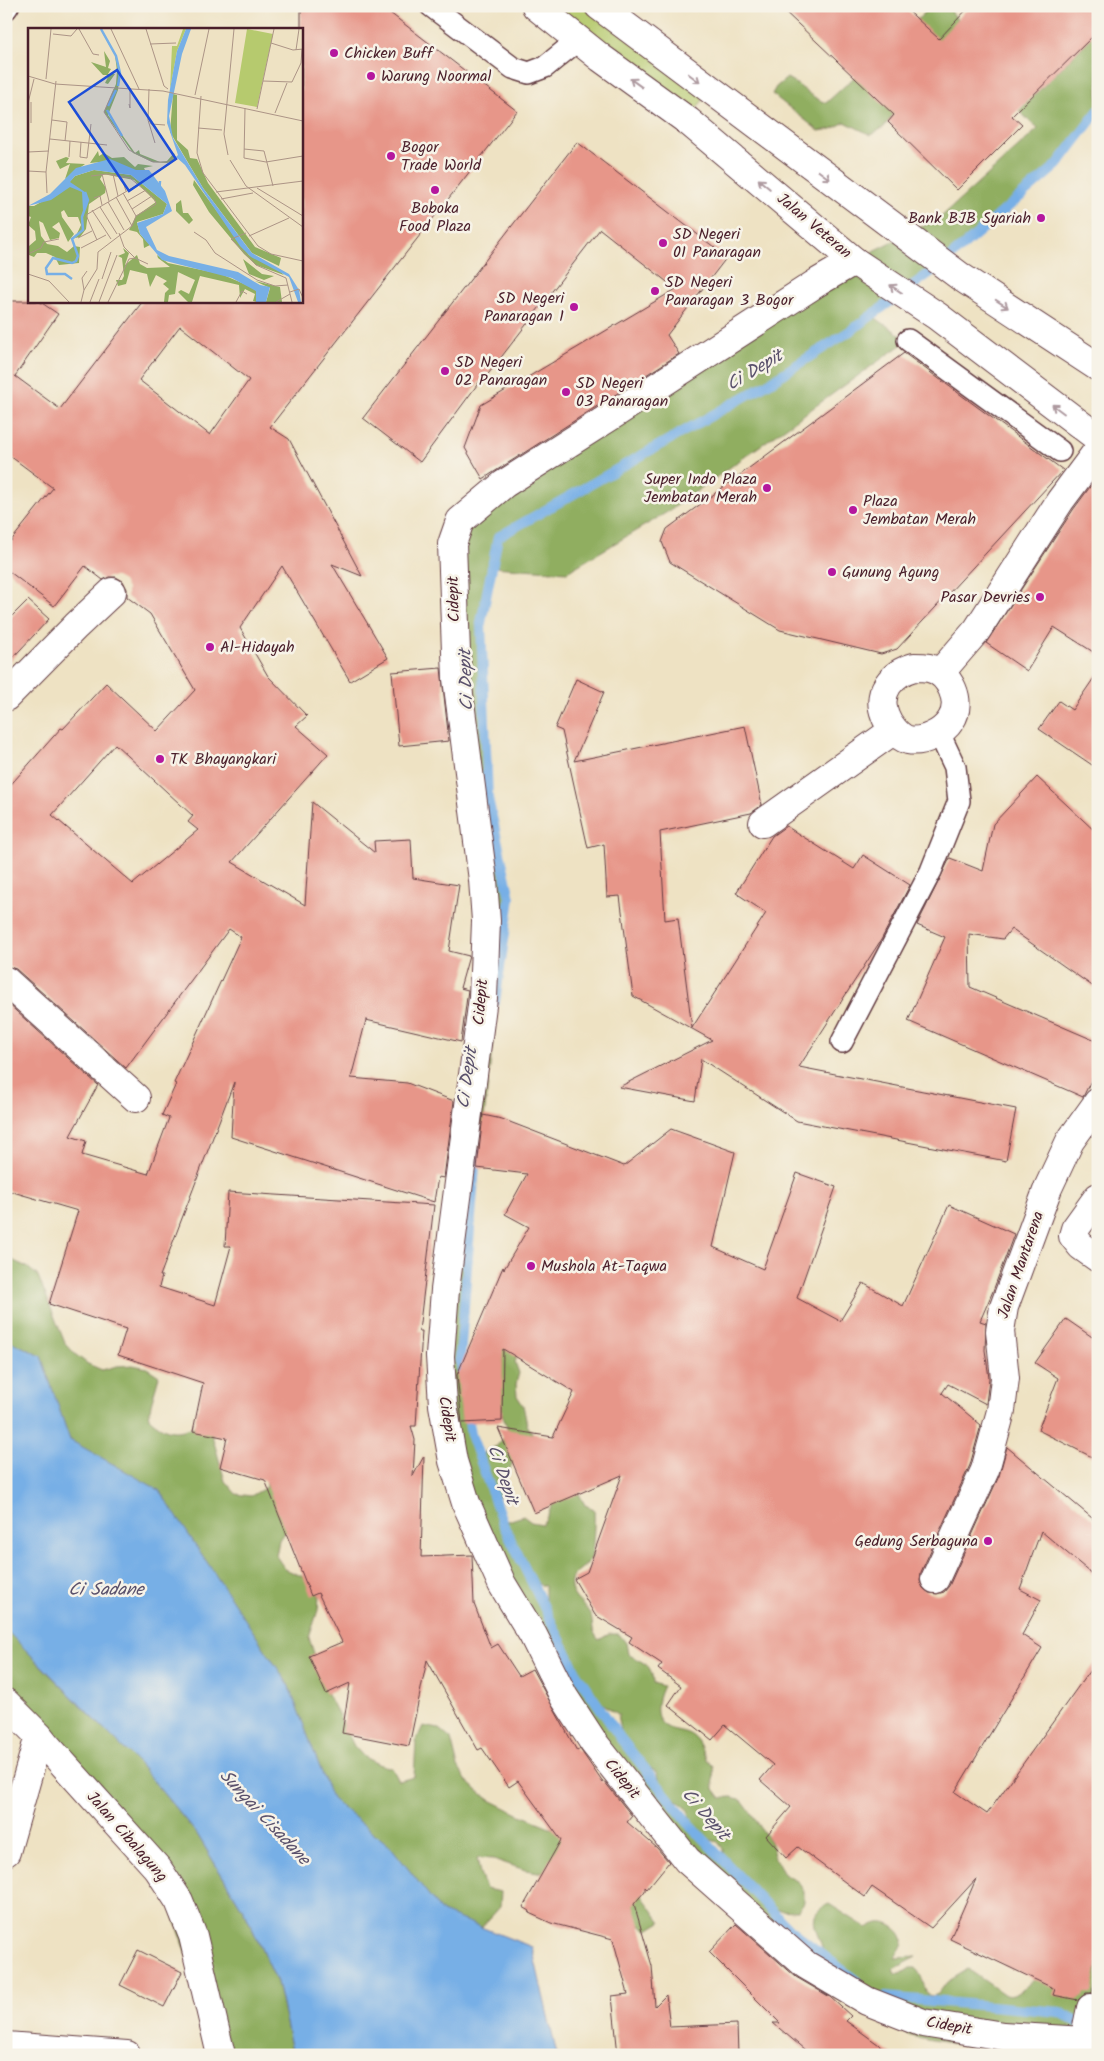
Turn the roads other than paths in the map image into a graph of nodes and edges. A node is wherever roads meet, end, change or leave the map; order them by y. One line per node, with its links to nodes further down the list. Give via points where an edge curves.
1 (431, 6): 4 (lane, via 513,68 529,73 545,67)
2 (536, 6): 4 (street, Jalan Veteran)
3 (599, 6): 7 (street, one-way to 7, via 961,277)
4 (578, 40): 5 (street, Jalan Veteran, one-way to 4, via 688,121)
5 (854, 261): 8 (street, Jalan Veteran, one-way to 5, via 937,316); 27 (street, Cidepit, via 504,484 456,533 457,679 486,917 483,998 450,1246 440,1356 443,1405 453,1461 466,1503 502,1584 533,1635 564,1697 594,1743 687,1860 806,1965 867,2002 923,2023 1004,2036 1084,2041)
6 (908, 340): 9 (lane)
7 (1098, 366)
8 (1098, 438)
9 (1060, 450)
10 (1098, 450): 12 (street, via 1060,501 977,630)
11 (112, 592): 13 (street)
12 (940, 673): 14 (street, via 930,668 914,667 901,671 890,680 883,692 882,708); 15 (street, via 955,697 951,720)
13 (6, 697)
14 (894, 730): 15 (street, via 907,740); 16 (street)
15 (939, 734): 18 (lane, via 954,767 959,801 931,871)
16 (763, 823)
17 (6, 981): 19 (street)
18 (842, 1042)
19 (136, 1098)
20 (1098, 1102): 23 (street, Jalan Mantarena, via 1070,1141 1048,1188 1004,1307 1000,1331 1005,1378 1001,1411 985,1470)
21 (1098, 1197): 22 (street, via 1073,1236)
22 (1098, 1258)
23 (935, 1579)
24 (6, 1702): 25 (street, Jalan Cibalagung)
25 (39, 1736): 26 (street); 30 (street, Jalan Cibalagung, via 158,1869 179,1901 193,1936)
26 (6, 1852)
27 (1089, 2019)
28 (6, 2046): 29 (street)
29 (127, 2055)
30 (221, 2055)

